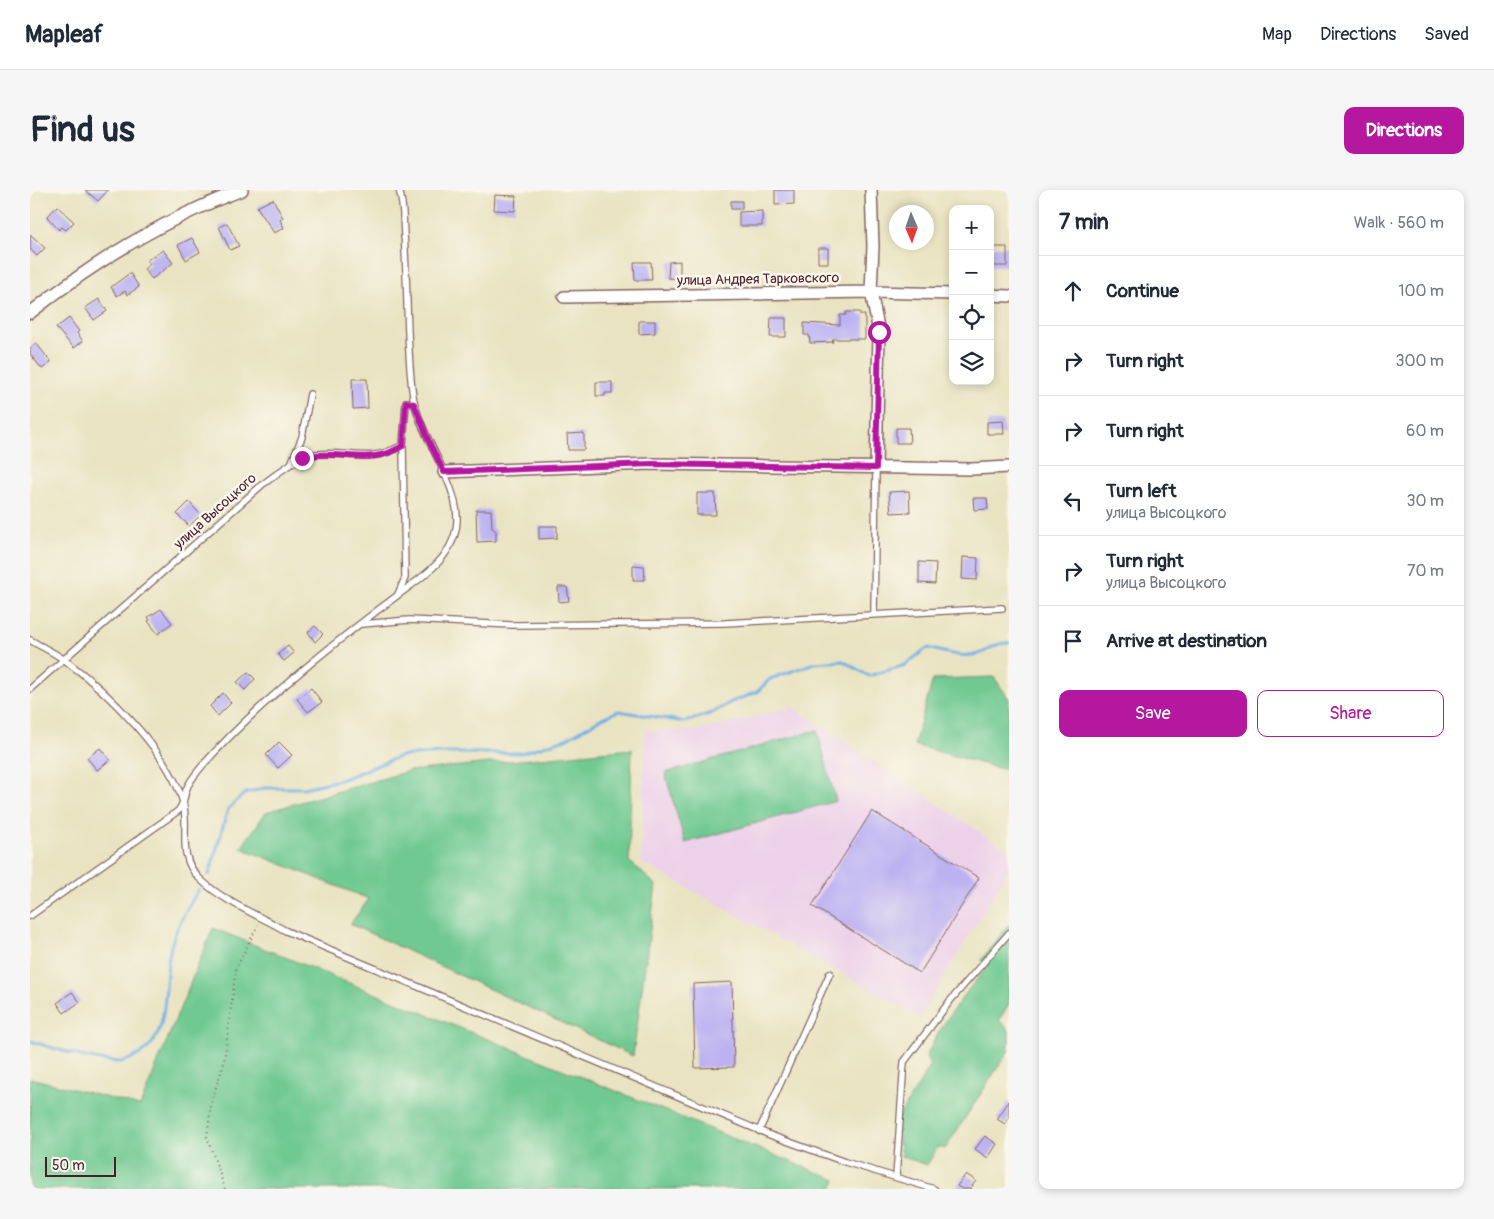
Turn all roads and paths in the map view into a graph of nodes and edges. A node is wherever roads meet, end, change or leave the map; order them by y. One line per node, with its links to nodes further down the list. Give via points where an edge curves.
1 (242, 190): 9 (street, via 144,234 82,273)
2 (399, 190): 11 (lane)
3 (871, 190): 4 (street)
4 (871, 292): 5 (street, улица Андрея Тарковского); 8 (street, улица Андрея Тарковского); 15 (street, via 879,332)
5 (949, 294)
6 (994, 296): 7 (street)
7 (1009, 296)
8 (564, 297)
9 (30, 313)
10 (310, 394): 13 (lane, via 302,437)
11 (414, 404): 12 (lane, via 406,402); 16 (lane)
12 (403, 446): 13 (lane, улица Высоцкого, via 386,454 367,457 315,454); 17 (lane, via 405,578)
13 (291, 464): 22 (lane, улица Высоцкого, via 256,490)
14 (1009, 467): 15 (street, via 972,470)
15 (876, 468): 16 (street, via 651,464); 19 (lane)
16 (444, 472): 17 (lane, via 455,504 456,532 445,556)
17 (395, 597): 20 (lane)
18 (1002, 608): 19 (lane)
19 (874, 615): 20 (lane, via 725,623 512,625 409,620)
20 (362, 624): 24 (lane, via 288,684 230,737 186,788)
21 (30, 640): 22 (lane)
22 (64, 659): 23 (lane, улица Высоцкого); 24 (lane, via 99,687 149,743 178,788)
23 (30, 689)
24 (184, 804): 25 (lane); 26 (lane, via 186,856 192,868 199,878 229,899)
25 (30, 916)
26 (262, 917): 29 (lane, via 286,931 436,996); 31 (path, via 236,968 224,1063 212,1100 208,1127 207,1137)
27 (1009, 934): 30 (lane, via 950,1001 904,1062)
28 (830, 973): 29 (lane)
29 (759, 1131): 30 (lane)
30 (896, 1177): 32 (lane)
31 (225, 1189)
32 (934, 1189)

